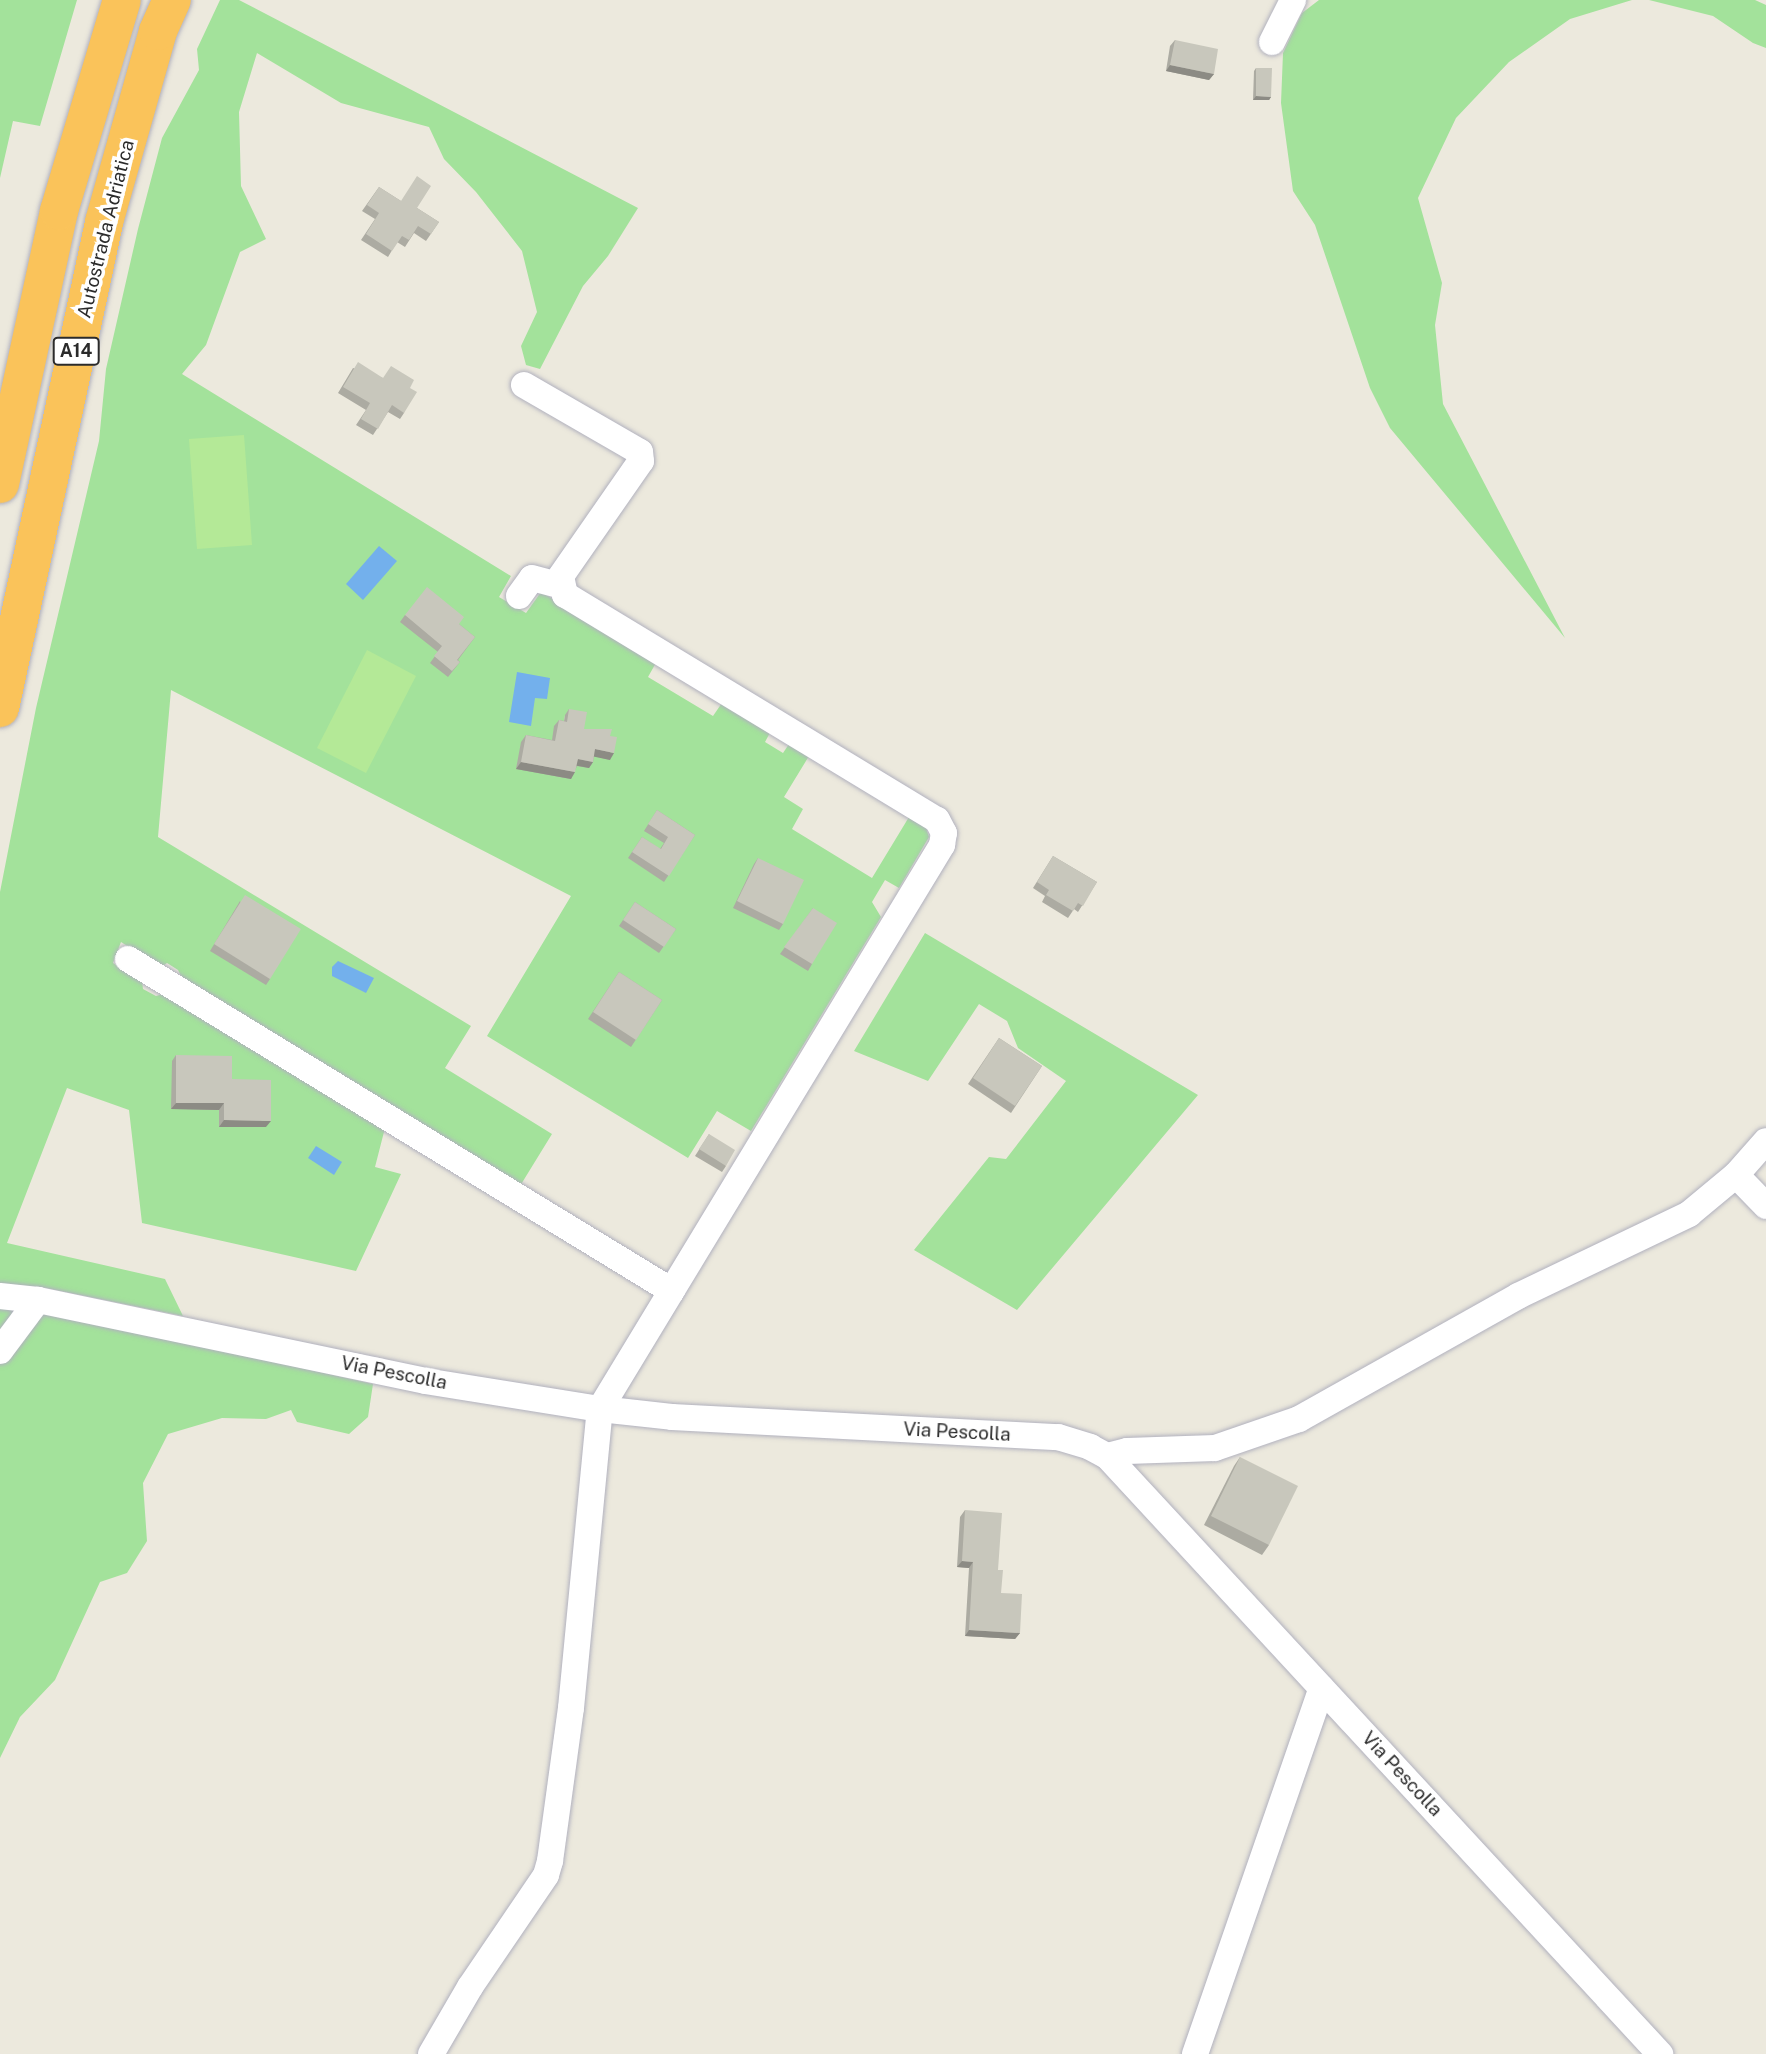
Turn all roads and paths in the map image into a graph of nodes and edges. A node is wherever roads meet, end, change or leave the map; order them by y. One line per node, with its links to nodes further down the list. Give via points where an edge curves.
1 (122, 0): 6 (highway, A14, via 59,211)
2 (172, 0): 9 (highway, Autostrada Adriatica / A14, via 158,31 104,222)
3 (1293, 0): 4 (street)
4 (1272, 42)
5 (524, 385): 7 (street, via 640,452 641,461 561,576)
6 (0, 484)
7 (561, 586): 8 (street, via 532,578); 14 (street, via 565,595 937,820 944,833 942,845)
8 (519, 596)
9 (0, 708)
10 (128, 959): 14 (street)
11 (1766, 1141): 12 (street)
12 (1736, 1175): 13 (street); 19 (street, via 1689,1214 1518,1296 1299,1419 1215,1448 1127,1451)
13 (1766, 1206)
14 (672, 1291): 18 (street)
15 (0, 1296): 16 (street, Via Pescolla)
16 (38, 1300): 17 (street); 18 (street, Via Pescolla, via 425,1381)
17 (0, 1351)
18 (600, 1409): 19 (street, Via Pescolla, via 672,1417 1058,1437); 21 (street, via 571,1708 546,1875)
19 (1107, 1456): 20 (street, Via Pescolla)
20 (1322, 1688): 22 (street); 23 (street, Via Pescolla)
21 (431, 2054)
22 (1195, 2054)
23 (1660, 2054)

